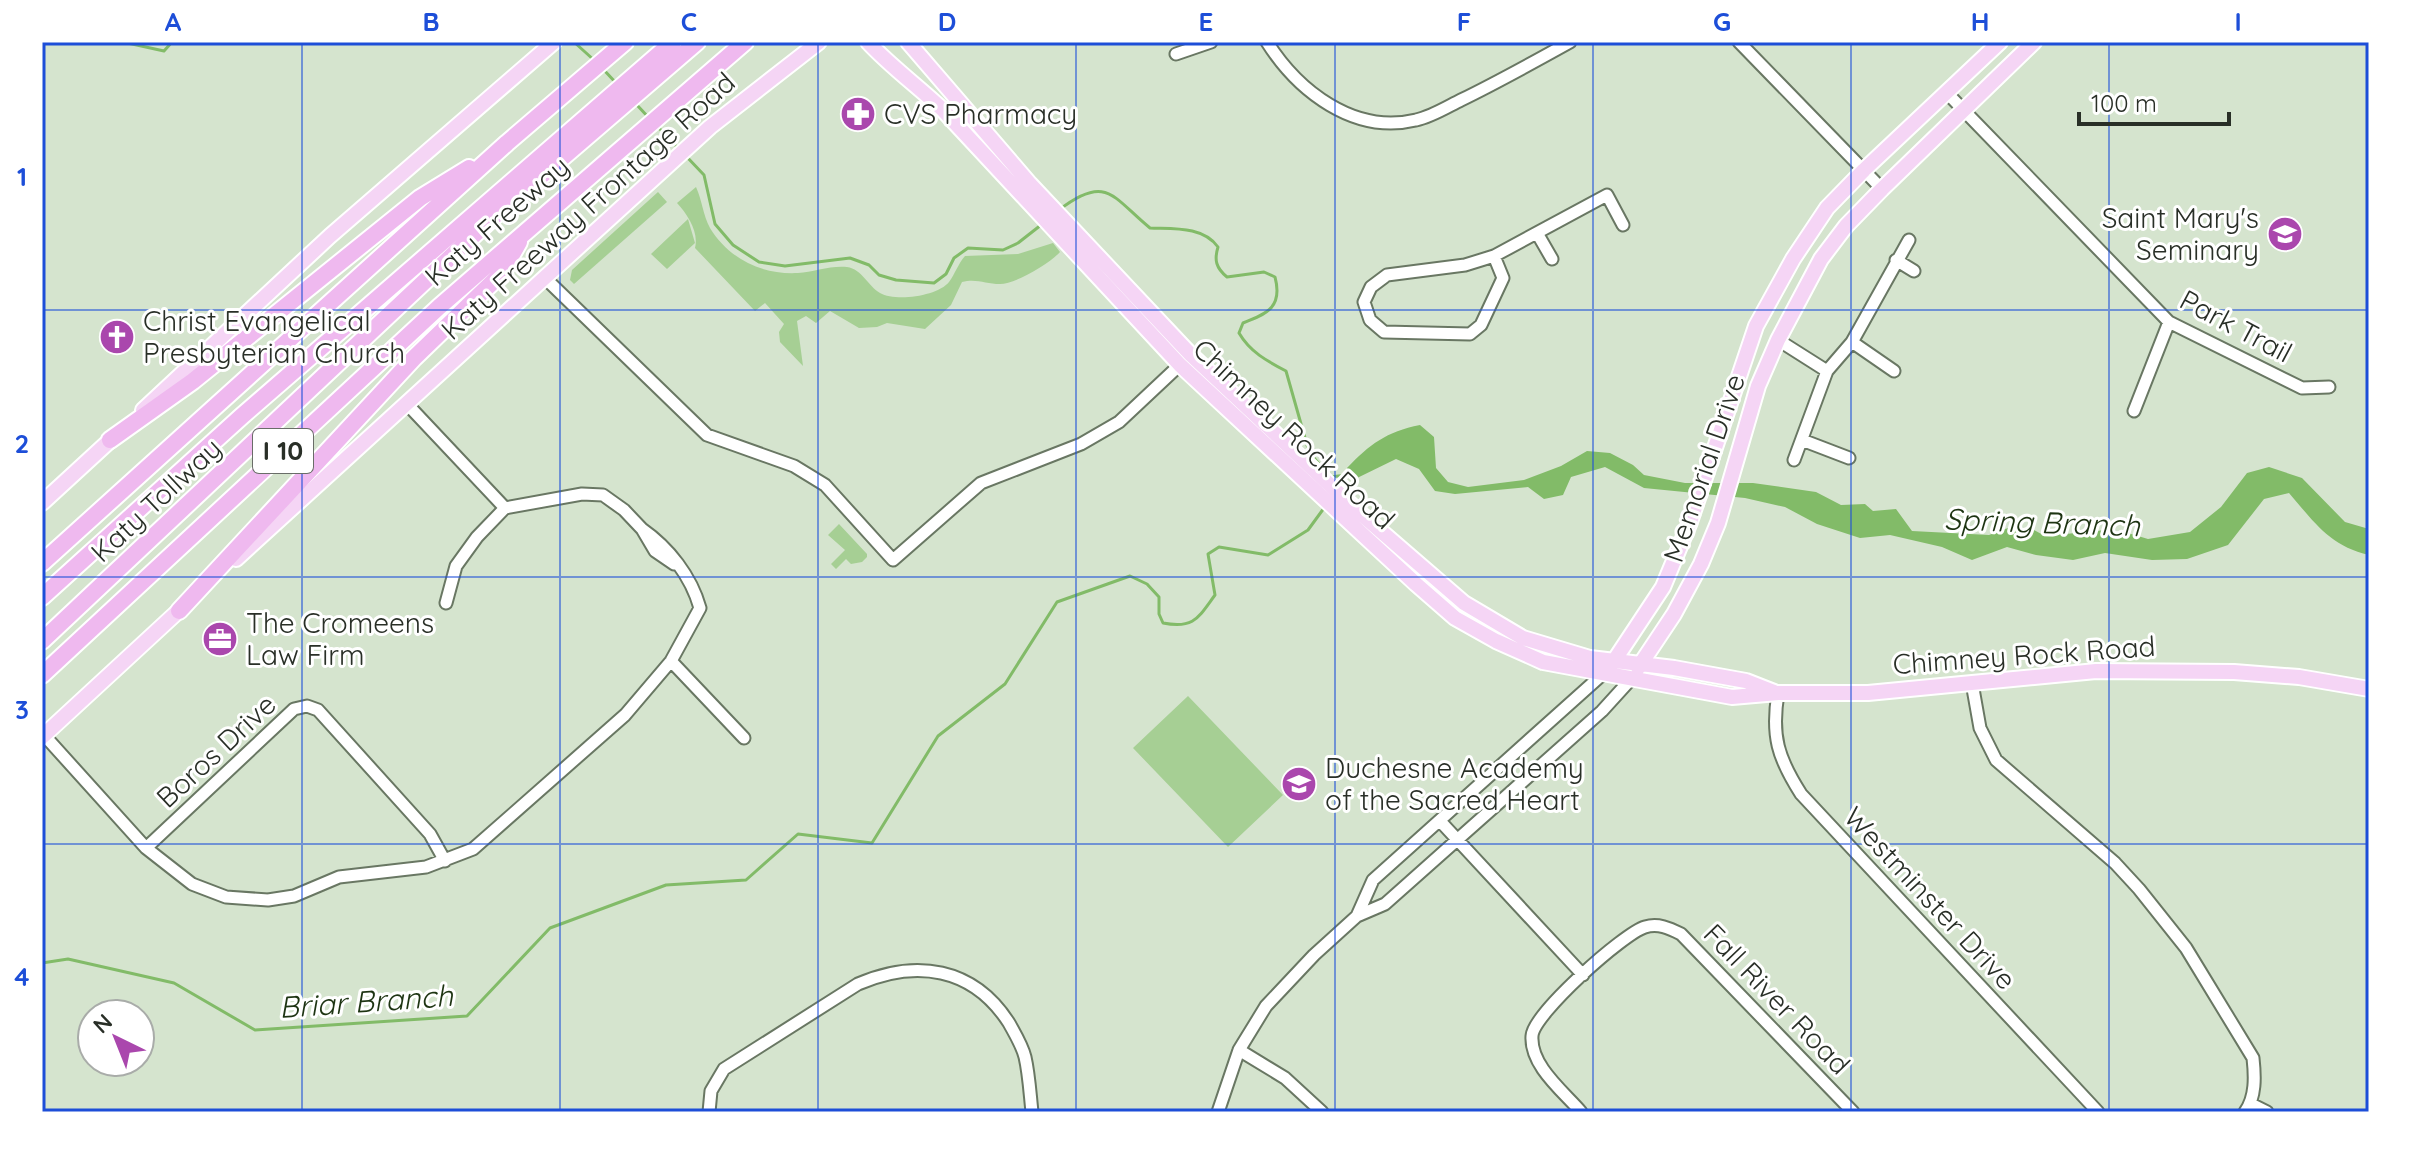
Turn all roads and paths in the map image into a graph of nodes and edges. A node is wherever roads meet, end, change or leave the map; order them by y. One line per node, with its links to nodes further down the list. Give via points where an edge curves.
1 (554, 42): 45 (main road, via 330,236)
2 (625, 42): 23 (highway, Katy Freeway)
3 (673, 42): 22 (highway, Katy Tollway)
4 (697, 42): 22 (highway, Katy Tollway)
5 (745, 42): 28 (highway, Katy Freeway / I 10)
6 (797, 42): 17 (main road)
7 (819, 42): 17 (main road, Katy Freeway Frontage Road)
8 (868, 42): 21 (main road, Chimney Rock Road)
9 (908, 42): 20 (main road, Chimney Rock Road)
10 (1211, 42): 16 (street)
11 (1267, 42): 12 (street, via 1284,66 1332,107 1384,122 1416,120 1450,106)
12 (1570, 42)
13 (1739, 42): 24 (street)
14 (2000, 42): 18 (main road, Memorial Drive)
15 (2034, 42): 19 (main road, Memorial Drive)
16 (1176, 54)
17 (784, 69): 35 (main road, Katy Freeway Frontage Road, via 710,127)
18 (1947, 93): 19 (street, Park Trail); 24 (main road, Memorial Drive)
19 (1964, 110): 26 (main road, Memorial Drive); 36 (street, Park Trail)
20 (972, 117): 21 (main road); 25 (main road, Chimney Rock Road)
21 (959, 130): 25 (main road, Chimney Rock Road)
22 (575, 136): 55 (highway, Katy Tollway, via 242,416); 58 (highway, Katy Tollway)
23 (507, 143): 45 (highway, via 420,198 193,381); 52 (highway, Katy Freeway)
24 (1864, 170): 26 (street); 60 (main road, Memorial Drive, via 1827,208 1756,326 1663,587)
25 (1025, 189): 39 (main road, Chimney Rock Road)
26 (1882, 189): 37 (main road, Memorial Drive, via 1821,259)
27 (1623, 225): 29 (street, via 1607,195)
28 (527, 229): 57 (highway, via 501,274 414,358); 63 (highway, Katy Freeway / I 10)
29 (1537, 233): 31 (street); 32 (street)
30 (1909, 240): 33 (street)
31 (1494, 256): 31 (street, via 1503,278 1481,325 1470,334 1384,332 1370,320 1364,302 1371,287 1387,275)
32 (1552, 259)
33 (1896, 260): 34 (street); 38 (street)
34 (1914, 271)
35 (546, 279): 39 (street, via 707,435 794,466 825,485 893,560 981,483 1081,444 1119,422); 43 (main road, Katy Freeway Frontage Road)
36 (2169, 322): 42 (street, Park Trail, via 2302,388); 44 (street)
37 (1778, 340): 40 (street); 61 (main road, Memorial Drive, via 1701,564)
38 (1852, 342): 40 (street); 41 (street)
39 (1185, 360): 51 (main road, Chimney Rock Road)
40 (1827, 371): 46 (street)
41 (1894, 371)
42 (2329, 387)
43 (407, 404): 50 (street); 57 (main road, Katy Freeway Frontage Road)
44 (2134, 411)
45 (110, 440): 49 (main road)
46 (1802, 440): 47 (street); 48 (street)
47 (1849, 458)
48 (1794, 460)
49 (42, 503)
50 (505, 508): 56 (street, via 456,566); 59 (street, via 603,495 663,543 695,588 700,608)
51 (1356, 519): 53 (main road, Chimney Rock Road); 54 (main road, Chimney Rock Road)
52 (42, 563)
53 (1427, 573): 54 (main road); 60 (main road, Chimney Rock Road, via 1487,619 1523,638)
54 (1416, 584): 62 (main road, Chimney Rock Road, via 1455,618 1496,641 1543,662)
55 (42, 597)
56 (446, 603)
57 (179, 611): 68 (main road, Katy Freeway Frontage Road)
58 (42, 641)
59 (671, 661): 69 (street); 73 (street, via 614,726 473,849)
60 (1615, 661): 61 (main road, Chimney Rock Road); 62 (main road, Memorial Drive)
61 (1641, 664): 64 (main road, Memorial Drive); 67 (main road, Chimney Rock Road, via 1746,681)
62 (1604, 673): 64 (main road, Chimney Rock Road); 70 (street, Memorial Drive)
63 (42, 675)
64 (1632, 678): 67 (main road, Chimney Rock Road, via 1732,697); 71 (street, Memorial Drive)
65 (1972, 683): 66 (main road, Chimney Rock Road, via 2096,671 2187,671 2299,677); 67 (main road, Chimney Rock Road, via 1868,693); 77 (street, via 1980,728 1996,760 2115,863 2186,948 2253,1058)
66 (2369, 689)
67 (1778, 693): 84 (street, Westminster Drive, via 1773,722 1777,748 1801,794)
68 (43, 736): 72 (street)
69 (744, 738)
70 (1440, 821): 71 (street); 74 (street, Memorial Drive, via 1373,880)
71 (1458, 838): 74 (street, Memorial Drive, via 1385,904); 75 (street)
72 (146, 848): 73 (street, via 192,884 226,897 268,900 294,896 339,877); 73 (street, Boros Drive, via 294,709 307,706 318,710 430,834)
73 (445, 861)
74 (1357, 916): 76 (street, Memorial Drive, via 1266,1006)
75 (1583, 975): 82 (street, Fall River Road, via 1545,1011 1532,1034 1535,1055); 83 (street, Fall River Road, via 1629,934 1654,925 1681,934)
76 (1239, 1050): 80 (street, Memorial Drive); 81 (street, via 1285,1078)
77 (2248, 1108): 85 (street)
78 (709, 1112): 79 (street, via 711,1091 724,1069 858,984 907,969 932,970 968,983 995,1002 1025,1057)
79 (1032, 1112)
80 (1218, 1112)
81 (1322, 1112)
82 (1581, 1112)
83 (1853, 1112)
84 (2098, 1112)
85 (2267, 1112)

